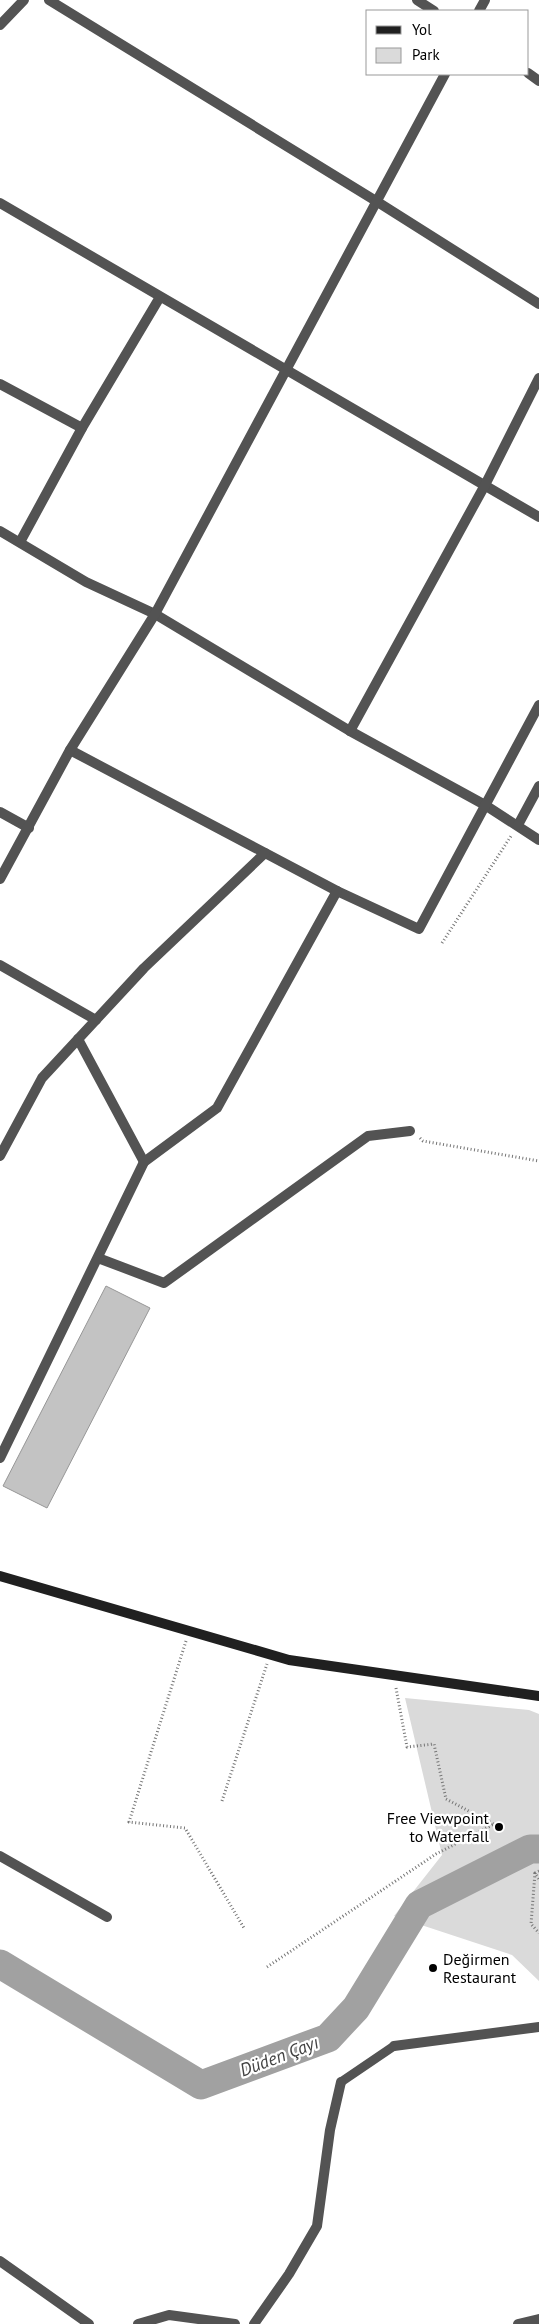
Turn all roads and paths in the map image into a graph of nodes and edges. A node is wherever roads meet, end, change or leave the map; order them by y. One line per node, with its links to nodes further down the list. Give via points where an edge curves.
1 (24, 0): 5 (street)
2 (49, 0): 7 (street)
3 (417, 0): 4 (street)
4 (432, 10)
5 (0, 25)
6 (444, 75): 7 (street)
7 (376, 201): 10 (street); 11 (street)
8 (0, 203): 9 (street)
9 (160, 297): 11 (street); 14 (street)
10 (539, 304)
11 (286, 368): 15 (street); 19 (street)
12 (539, 378): 15 (street)
13 (0, 384): 14 (street)
14 (82, 428): 18 (street)
15 (485, 485): 16 (street); 21 (street)
16 (539, 517)
17 (0, 531): 18 (street)
18 (20, 542): 19 (street, via 86,582)
19 (155, 614): 21 (street); 22 (street)
20 (539, 705): 24 (street)
21 (350, 731): 24 (street)
22 (70, 750): 27 (street); 29 (street)
23 (539, 786): 26 (street)
24 (485, 805): 26 (street); 31 (street, via 419,929)
25 (0, 812): 27 (street)
26 (518, 825): 28 (street); 32 (path)
27 (29, 828): 30 (street)
28 (539, 840)
29 (265, 853): 31 (street); 34 (street, via 144,968)
30 (0, 878)
31 (337, 891): 39 (street, via 218,1108)
32 (442, 943)
33 (0, 965): 34 (street)
34 (96, 1020): 35 (street)
35 (78, 1039): 37 (street, via 42,1078); 39 (street)
36 (410, 1131): 38 (path, via 423,1141); 40 (street, via 368,1136 164,1283)
37 (0, 1156)
38 (539, 1161)
39 (144, 1162): 40 (street)
40 (98, 1258): 41 (street)
41 (0, 1458)
42 (0, 1576): 43 (street)
43 (189, 1631): 44 (street); 54 (path, via 129,1822 185,1828)
44 (270, 1654): 45 (street, via 289,1660); 47 (path)
45 (394, 1675): 46 (street); 48 (path, via 407,1747 434,1744 446,1799)
46 (539, 1696)
47 (222, 1801)
48 (494, 1824): 49 (path); 56 (path, via 436,1854)
49 (498, 1827)
50 (0, 1856): 53 (street)
51 (537, 1872): 52 (path); 55 (path, via 531,1924)
52 (539, 1878)
53 (107, 1916)
54 (244, 1928)
55 (539, 1933)
56 (267, 1967)
57 (539, 2027): 58 (street)
58 (394, 2046): 59 (lane)
59 (341, 2082): 65 (street, via 330,2130 317,2226)
60 (0, 2261): 62 (street)
61 (539, 2319): 66 (street)
62 (89, 2324)
63 (138, 2324): 64 (street, via 169,2315)
64 (235, 2324)
65 (254, 2324)
66 (518, 2324)

